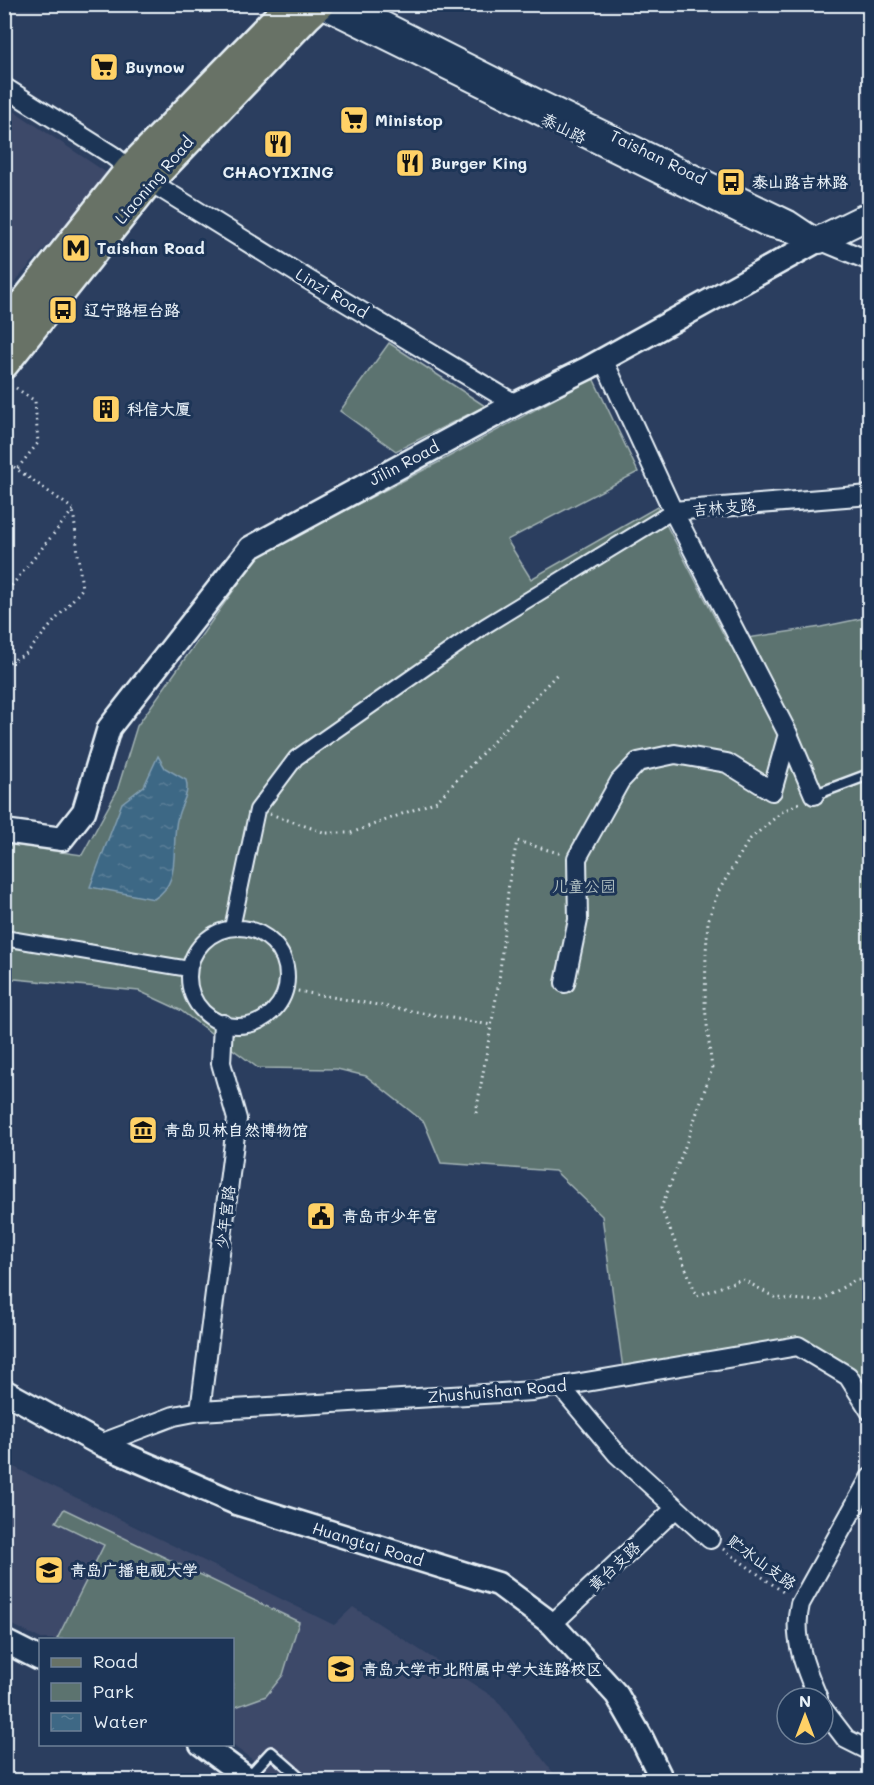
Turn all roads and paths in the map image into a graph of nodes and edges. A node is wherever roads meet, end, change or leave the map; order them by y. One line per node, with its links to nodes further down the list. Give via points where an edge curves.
1 (350, 4): 6 (street, Taishan Road, via 789,220)
2 (310, 5): 4 (main road, Liaoning Road); 6 (street, 泰山路, via 764,226)
3 (4, 87): 4 (street, Linzi Road)
4 (140, 175): 8 (main road, Liaoning Road); 10 (main road, Liaoning Road); 11 (street, Linzi Road)
5 (870, 215): 6 (main road, Jilin Road)
6 (819, 240): 7 (street, Taishan Road); 9 (street, Jilin Road)
7 (870, 261)
8 (7, 322)
9 (603, 359): 11 (street, Jilin Road); 16 (street, 吉林支路)
10 (10, 376): 13 (path, via 35,400 38,443)
11 (515, 404): 24 (street, Jilin Road, via 250,548 109,728 84,811 62,839)
12 (4, 460): 13 (path)
13 (17, 469): 15 (path)
14 (870, 495): 16 (street, 吉林支路)
15 (73, 509): 17 (path); 18 (path, via 82,589 27,653)
16 (673, 512): 20 (street); 23 (street, via 484,626 296,758)
17 (4, 595)
18 (4, 665)
19 (559, 672): 23 (path, via 437,801 351,833 326,833)
20 (788, 734): 22 (street); 25 (street, via 772,791 727,763 675,754 638,762 620,782)
21 (870, 774): 22 (lane)
22 (814, 795): 34 (path, via 782,813 749,840 718,892 708,921 706,952 705,1007 712,1069 661,1208 697,1296 742,1279 776,1298 820,1301 855,1280)
23 (257, 810): 26 (street)
24 (4, 831)
25 (577, 858): 29 (street, via 578,920); 32 (path, via 517,841)
26 (232, 928): 28 (street, via 203,941); 30 (street, via 263,934 275,945 284,958)
27 (4, 938): 28 (street)
28 (189, 969): 31 (street, via 192,997 205,1014)
29 (565, 983)
30 (286, 989): 31 (street, via 280,1004 255,1024); 32 (path)
31 (223, 1024): 37 (street, 少年宫路, via 221,1063 237,1119)
32 (491, 1025): 33 (path)
33 (476, 1113)
34 (870, 1280)
35 (561, 1387): 37 (street, Zhushuishan Road); 38 (street, Zhushuishan Road, via 798,1346 848,1376); 41 (street, via 618,1454)
36 (4, 1391): 39 (street, Huangtai Road)
37 (200, 1411): 39 (street, Zhushuishan Road, via 174,1416)
38 (870, 1411)
39 (100, 1444): 44 (street, Huangtai Road, via 236,1503 498,1584)
40 (870, 1478): 43 (street)
41 (676, 1508): 42 (street); 44 (street, 黄台支路)
42 (710, 1539): 43 (path, 贮水山支路)
43 (800, 1604): 47 (street, via 796,1620 800,1646)
44 (552, 1624): 53 (street, Huangtai Road, via 617,1695)
45 (4, 1641): 46 (street)
46 (39, 1658)
47 (813, 1686)
48 (835, 1725): 50 (street, via 846,1739)
49 (204, 1746): 51 (street)
50 (870, 1751)
51 (248, 1779): 52 (lane, via 271,1752)
52 (303, 1780)
53 (662, 1780)

